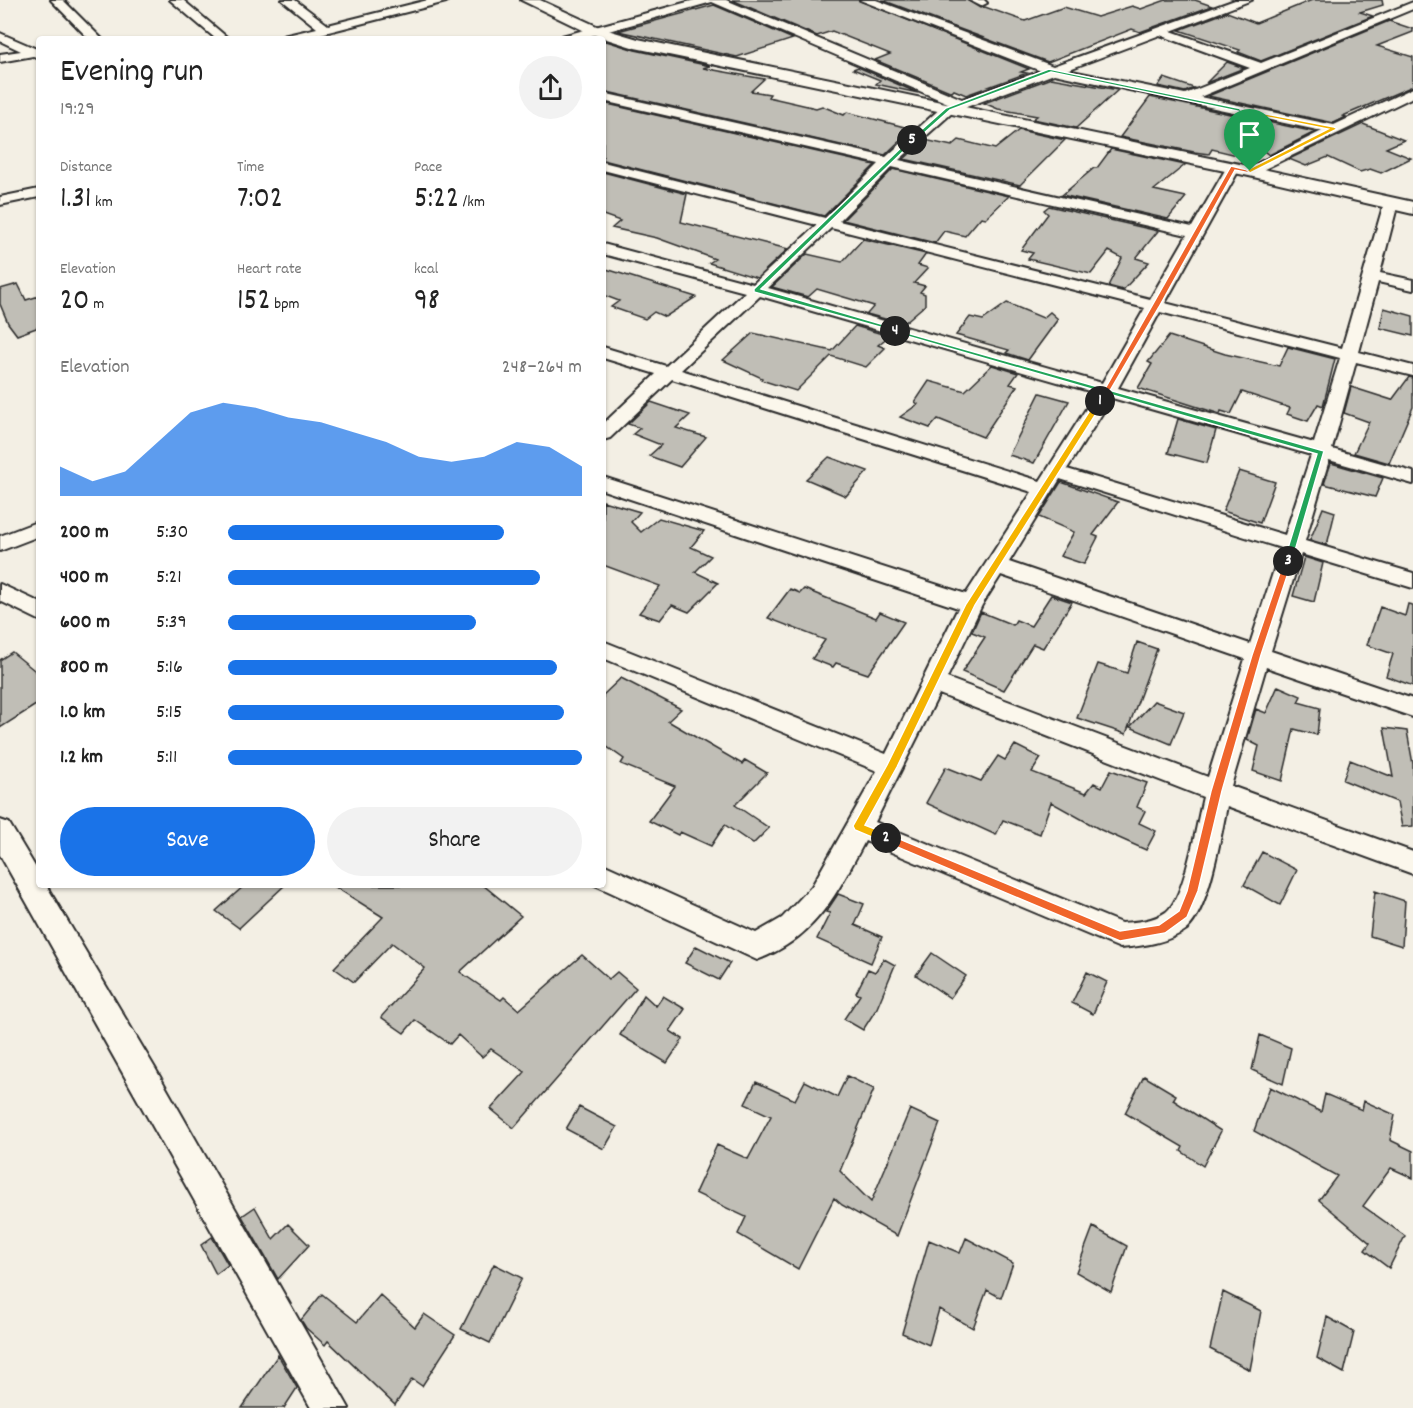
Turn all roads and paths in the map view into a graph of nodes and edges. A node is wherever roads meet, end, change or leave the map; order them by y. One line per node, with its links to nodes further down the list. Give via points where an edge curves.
1 (57, 0): 15 (street)
2 (176, 0): 16 (street)
3 (288, 0): 12 (street)
4 (442, 0): 10 (street)
5 (528, 0): 13 (street)
6 (708, 0): 13 (street)
7 (716, 0): 27 (street)
8 (866, 0): 23 (street)
9 (1246, 0): 14 (street)
10 (411, 3): 12 (street)
11 (1413, 5): 22 (street)
12 (326, 29): 17 (street)
13 (596, 31): 18 (street); 27 (street, via 635,43)
14 (1159, 31): 22 (street); 23 (street)
15 (93, 36)
16 (219, 36)
17 (299, 36)
18 (577, 36)
19 (0, 37): 20 (street)
20 (36, 53): 21 (street)
21 (0, 58)
22 (1260, 67): 26 (street)
23 (1050, 70): 26 (street); 27 (street)
24 (1413, 92): 28 (street)
25 (606, 99): 29 (street)
26 (1184, 99): 28 (street)
27 (955, 106): 29 (street); 31 (street)
28 (1334, 129): 31 (street)
29 (889, 162): 36 (street); 37 (street)
30 (606, 168): 36 (street)
31 (1241, 169): 34 (street); 37 (street)
32 (36, 194): 33 (street)
33 (0, 201)
34 (1391, 203): 35 (street); 39 (street)
35 (1413, 208)
36 (828, 223): 41 (street); 42 (street)
37 (1197, 233): 42 (street)
38 (606, 250): 41 (street)
39 (1371, 276): 40 (street); 44 (street)
40 (1413, 285)
41 (757, 290): 46 (street); 47 (street)
42 (1156, 307): 44 (street); 47 (street)
43 (606, 353): 46 (street)
44 (1350, 356): 45 (street); 49 (street)
45 (1413, 371)
46 (668, 373): 48 (street); 53 (street)
47 (1106, 392): 49 (street); 50 (street)
48 (606, 431)
49 (1321, 452): 51 (street); 56 (street)
50 (1054, 471): 53 (street); 56 (street)
51 (1413, 478)
52 (606, 484): 60 (street)
53 (1042, 488): 57 (street)
54 (36, 529): 55 (street)
55 (0, 544)
56 (1293, 544): 58 (street); 63 (street)
57 (995, 565): 60 (street); 63 (street)
58 (1413, 581)
59 (0, 592): 61 (street)
60 (970, 604): 64 (street)
61 (36, 610)
62 (606, 650): 66 (street)
63 (1256, 655): 65 (street); 67 (street)
64 (933, 682): 66 (street); 67 (street)
65 (1413, 708)
66 (892, 767): 68 (street)
67 (1216, 791): 68 (street, via 1183,914 1161,930 1120,936); 70 (street)
68 (858, 826): 71 (street, via 822,894 792,927 757,947)
69 (0, 831): 72 (street)
70 (1413, 863)
71 (606, 877)
72 (331, 1408)

